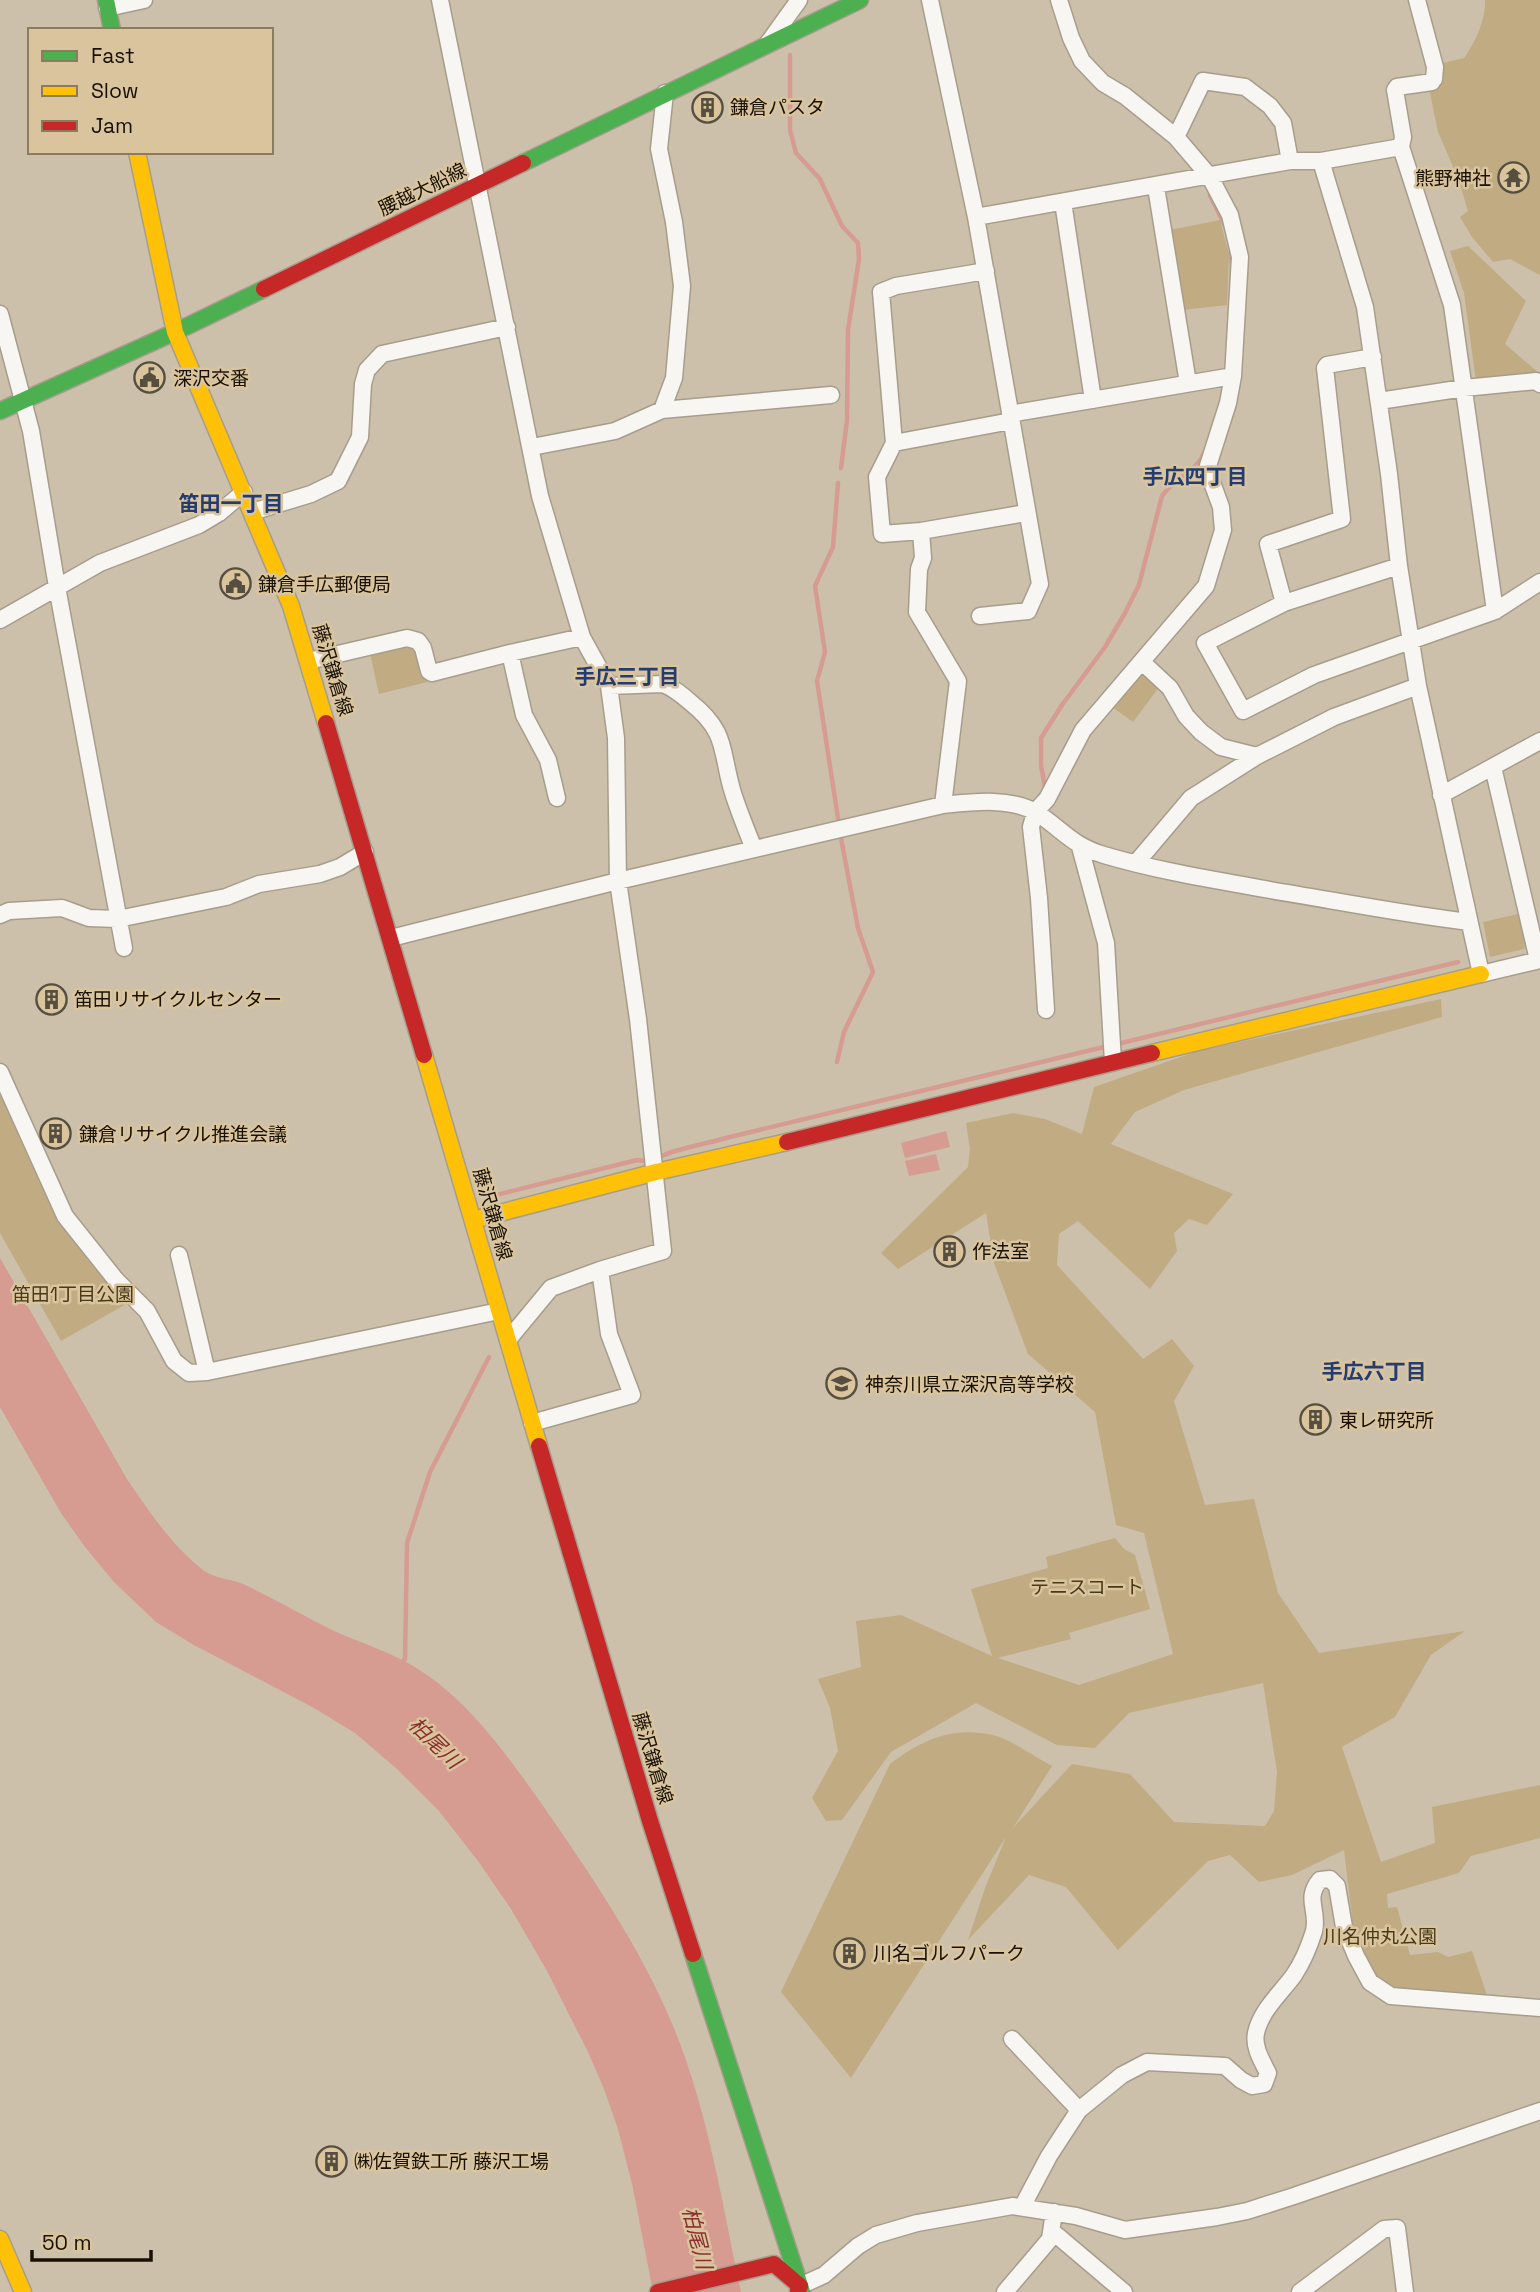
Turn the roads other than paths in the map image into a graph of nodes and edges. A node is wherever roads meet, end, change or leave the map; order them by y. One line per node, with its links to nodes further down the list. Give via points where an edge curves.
1 (144, 0): 8 (street)
2 (440, 0): 18 (street)
3 (799, 0): 10 (street)
4 (860, 0): 10 (main road, 腰越大船線)
5 (930, 0): 21 (street)
6 (1059, 0): 12 (street, via 1082,61 1103,83)
7 (1417, 0): 13 (street, via 1435,67 1433,81 1395,90)
8 (106, 4): 9 (main road)
9 (112, 28)
10 (766, 45): 11 (main road, 腰越大船線)
11 (665, 93): 18 (main road, 腰越大船線); 35 (street, via 659,149 682,286 674,378)
12 (1176, 137): 15 (street, via 1203,81 1245,87 1283,123); 17 (street)
13 (1401, 147): 16 (street); 30 (street, via 1452,305)
14 (137, 154): 25 (main road, 藤沢鎌倉線)
15 (1290, 161): 16 (street); 17 (street)
16 (1321, 161): 26 (street, via 1365,307)
17 (1210, 177): 19 (street); 27 (street, via 1230,215 1240,257)
18 (478, 185): 24 (street); 25 (main road, 腰越大船線)
19 (1156, 187): 20 (street); 28 (street)
20 (1063, 202): 21 (street); 33 (street)
21 (976, 217): 22 (street)
22 (986, 271): 37 (street); 38 (street, via 881,292)
23 (0, 314): 32 (street)
24 (507, 327): 39 (street); 41 (street, via 382,355 367,370 360,437 338,481 311,495)
25 (175, 332): 32 (main road, 腰越大船線); 40 (main road, 藤沢鎌倉線)
26 (1373, 357): 34 (street); 47 (street, via 1325,368 1342,519 1268,544)
27 (1233, 376): 28 (street); 55 (street, via 1207,469 1221,507 1223,530 1206,586)
28 (1188, 383): 33 (street)
29 (1540, 384): 30 (street)
30 (1464, 388): 34 (street); 48 (street)
31 (831, 395): 35 (street)
32 (22, 400): 36 (main road, 腰越大船線); 46 (street)
33 (1093, 400): 37 (street)
34 (1379, 401): 44 (street)
35 (662, 410): 39 (street, via 615,431)
36 (0, 411)
37 (1011, 418): 38 (street); 42 (street)
38 (894, 443): 43 (street, via 877,477 882,534)
39 (532, 447): 51 (street, via 540,496)
40 (244, 492): 41 (main road, 藤沢鎌倉線); 46 (street, via 199,525 100,563)
41 (253, 512): 54 (main road, 藤沢鎌倉線)
42 (1026, 513): 43 (street); 49 (street, via 1040,584 1028,611)
43 (921, 531): 63 (street, via 917,612 958,681)
44 (1399, 566): 47 (street); 52 (street)
45 (1540, 582): 48 (street)
46 (57, 587): 50 (street); 71 (street)
47 (1284, 603): 52 (street, via 1205,643 1243,711 1314,675)
48 (1495, 611): 52 (street)
49 (980, 616)
50 (0, 620)
51 (582, 637): 53 (street); 56 (street)
52 (1411, 642): 57 (street)
53 (510, 653): 54 (street, via 432,673 418,641 407,638); 62 (street, via 524,715 548,760)
54 (308, 661): 67 (main road, 藤沢鎌倉線)
55 (1142, 662): 59 (street, via 1170,688 1201,732 1221,747); 64 (street, via 1083,730 1047,799)
56 (609, 686): 66 (street, via 663,684 713,724); 69 (street, via 616,738)
57 (1418, 686): 59 (street, via 1334,717); 61 (street)
58 (1540, 741): 60 (street)
59 (1257, 756): 68 (street, via 1191,798)
60 (1493, 767): 61 (street); 75 (street)
61 (1441, 795): 72 (street)
62 (557, 798)
63 (943, 805): 64 (street, via 1002,803); 66 (street)
64 (1035, 812): 65 (street); 77 (street, via 1031,827)
65 (1080, 847): 68 (street); 78 (street, via 1106,943)
66 (754, 849): 69 (street)
67 (365, 852): 71 (street, via 320,874 259,884 226,897); 73 (main road, 藤沢鎌倉線)
68 (1136, 863): 72 (street, via 1395,913)
69 (618, 881): 73 (street); 80 (street)
70 (0, 915): 71 (street, via 62,908 89,918)
71 (118, 919): 74 (street)
72 (1469, 922): 76 (street)
73 (391, 938): 81 (main road, 藤沢鎌倉線)
74 (124, 948)
75 (1539, 960): 76 (street)
76 (1481, 974): 78 (main road)
77 (1046, 1010)
78 (1113, 1062): 80 (main road)
79 (0, 1072): 86 (street, via 65,1216 147,1311 174,1361 189,1373)
80 (656, 1172): 81 (main road); 83 (street, via 663,1251)
81 (473, 1220): 84 (main road, 藤沢鎌倉線)
82 (179, 1255): 86 (street)
83 (600, 1270): 85 (street, via 551,1288); 87 (street, via 609,1334 632,1395)
84 (499, 1311): 85 (main road, 藤沢鎌倉線); 86 (street)
85 (508, 1340): 87 (main road, 藤沢鎌倉線)
86 (207, 1372)
87 (532, 1423): 96 (main road, 藤沢鎌倉線, via 650,1821)
88 (1540, 2008): 90 (street, via 1391,1996 1370,1982 1344,1927 1336,1886 1331,1879 1320,1880 1311,1905 1316,1917 1314,1931 1295,1973 1259,2021 1255,2037 1268,2073 1264,2084 1252,2086 1225,2066 1147,2062 1122,2075)
89 (1012, 2039): 90 (street)
90 (1079, 2110): 92 (street)
91 (1540, 2111): 93 (street, via 1247,2211 1125,2230)
92 (1022, 2207): 93 (street); 96 (street, via 918,2223 876,2235)
93 (1054, 2213): 94 (street)
94 (1053, 2232): 97 (street); 100 (street)
95 (0, 2239): 98 (main road)
96 (799, 2290): 99 (main road, via 774,2264)
97 (1120, 2291)
98 (23, 2292)
99 (658, 2292)
100 (1005, 2292)
101 (1300, 2292): 102 (street, via 1384,2230 1397,2228)
102 (1405, 2292)

